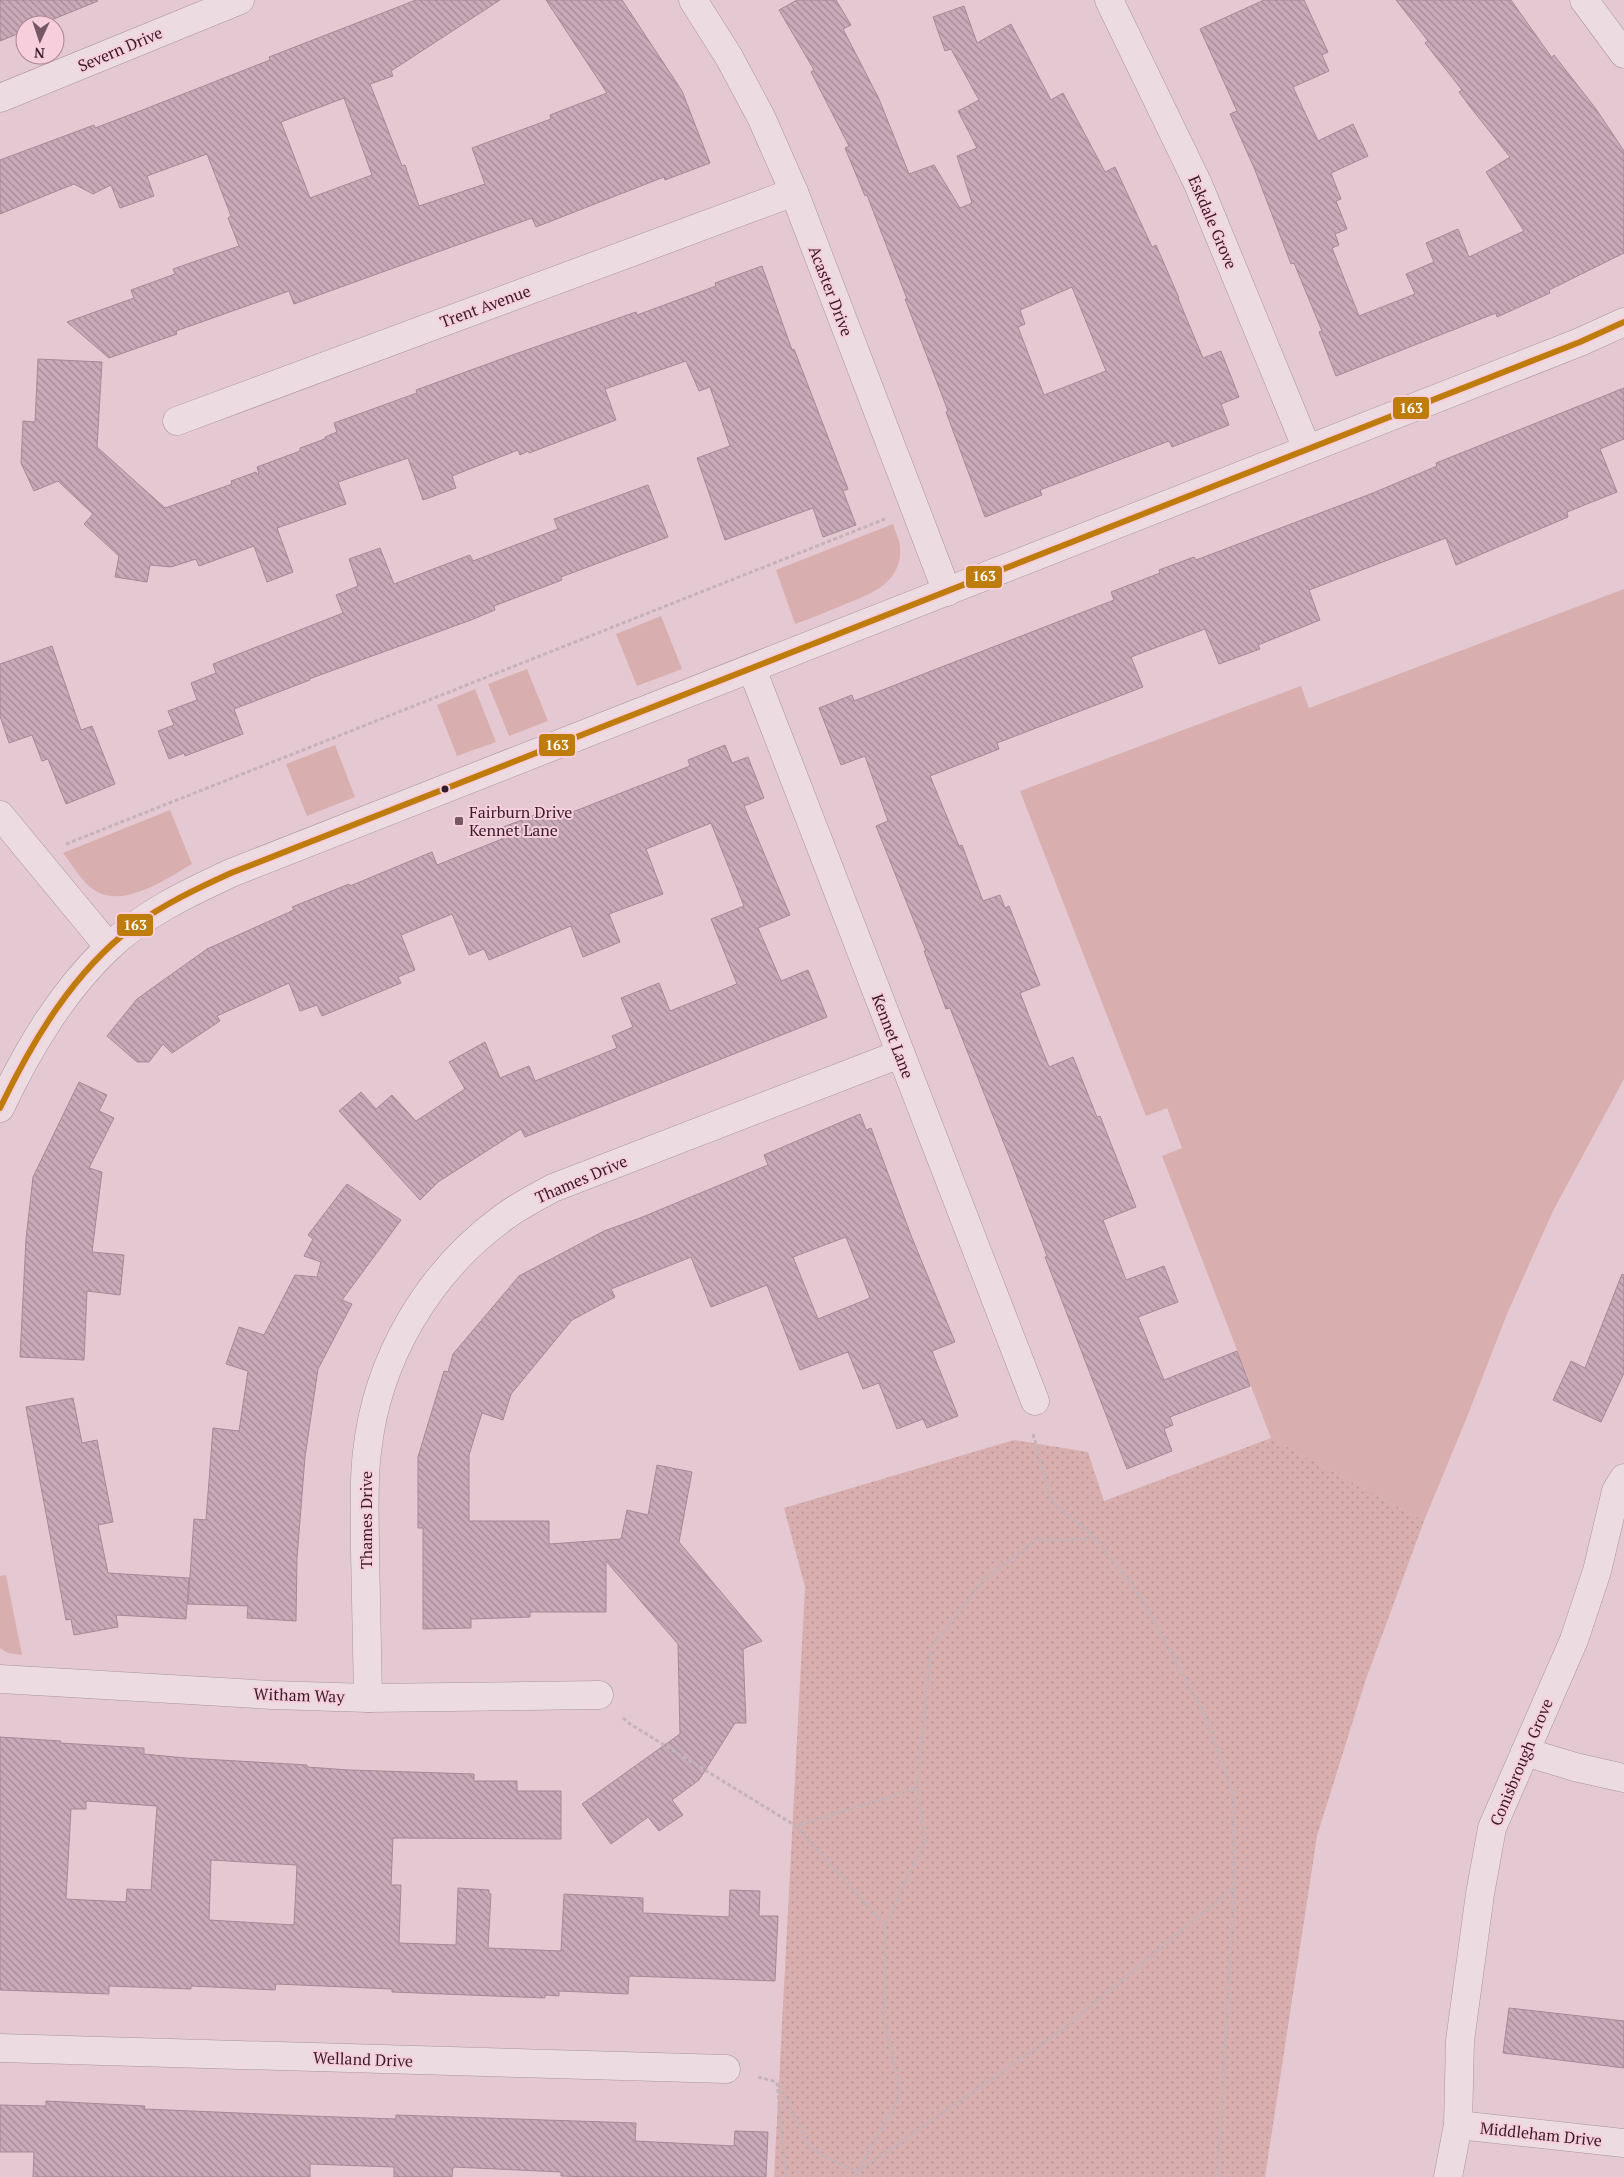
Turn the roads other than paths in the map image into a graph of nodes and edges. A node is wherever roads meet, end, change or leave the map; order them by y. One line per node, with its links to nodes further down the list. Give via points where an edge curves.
1 (240, 0): 5 (street, Severn Drive)
2 (693, 0): 8 (street, Acaster Drive, via 729,57 762,119)
3 (1109, 0): 11 (street, Eskdale Grove, via 1198,184)
4 (1584, 0): 6 (street)
5 (194, 8): 7 (street, Severn Drive)
6 (1624, 54)
7 (0, 98)
8 (794, 192): 10 (street, Trent Avenue); 12 (street, Acaster Drive)
9 (1624, 322): 11 (street)
10 (177, 420)
11 (1307, 449): 12 (street)
12 (947, 592): 13 (street)
13 (752, 669): 15 (street, via 231,873 163,907); 16 (street, Kennet Lane)
14 (0, 815): 15 (street)
15 (109, 947): 17 (street, via 82,975 47,1022 16,1072)
16 (900, 1054): 18 (street, Kennet Lane); 22 (street, Thames Drive, via 553,1188 482,1234 443,1274 397,1344 371,1424 364,1479)
17 (0, 1108)
18 (1035, 1401)
19 (1624, 1478): 23 (street, Conisbrough Grove, via 1616,1490 1598,1570 1574,1640)
20 (0, 1679): 22 (street, Witham Way)
21 (599, 1696): 22 (street, Witham Way)
22 (368, 1698)
23 (1525, 1752): 24 (street); 27 (street, Conisbrough Grove, via 1492,1828 1480,1894 1460,2042)
24 (1624, 1778)
25 (0, 2048): 26 (street, Welland Drive)
26 (726, 2069)
27 (1458, 2125): 28 (street, Middleham Drive); 29 (street, Conisbrough Grove)
28 (1624, 2143)
29 (1448, 2177)

